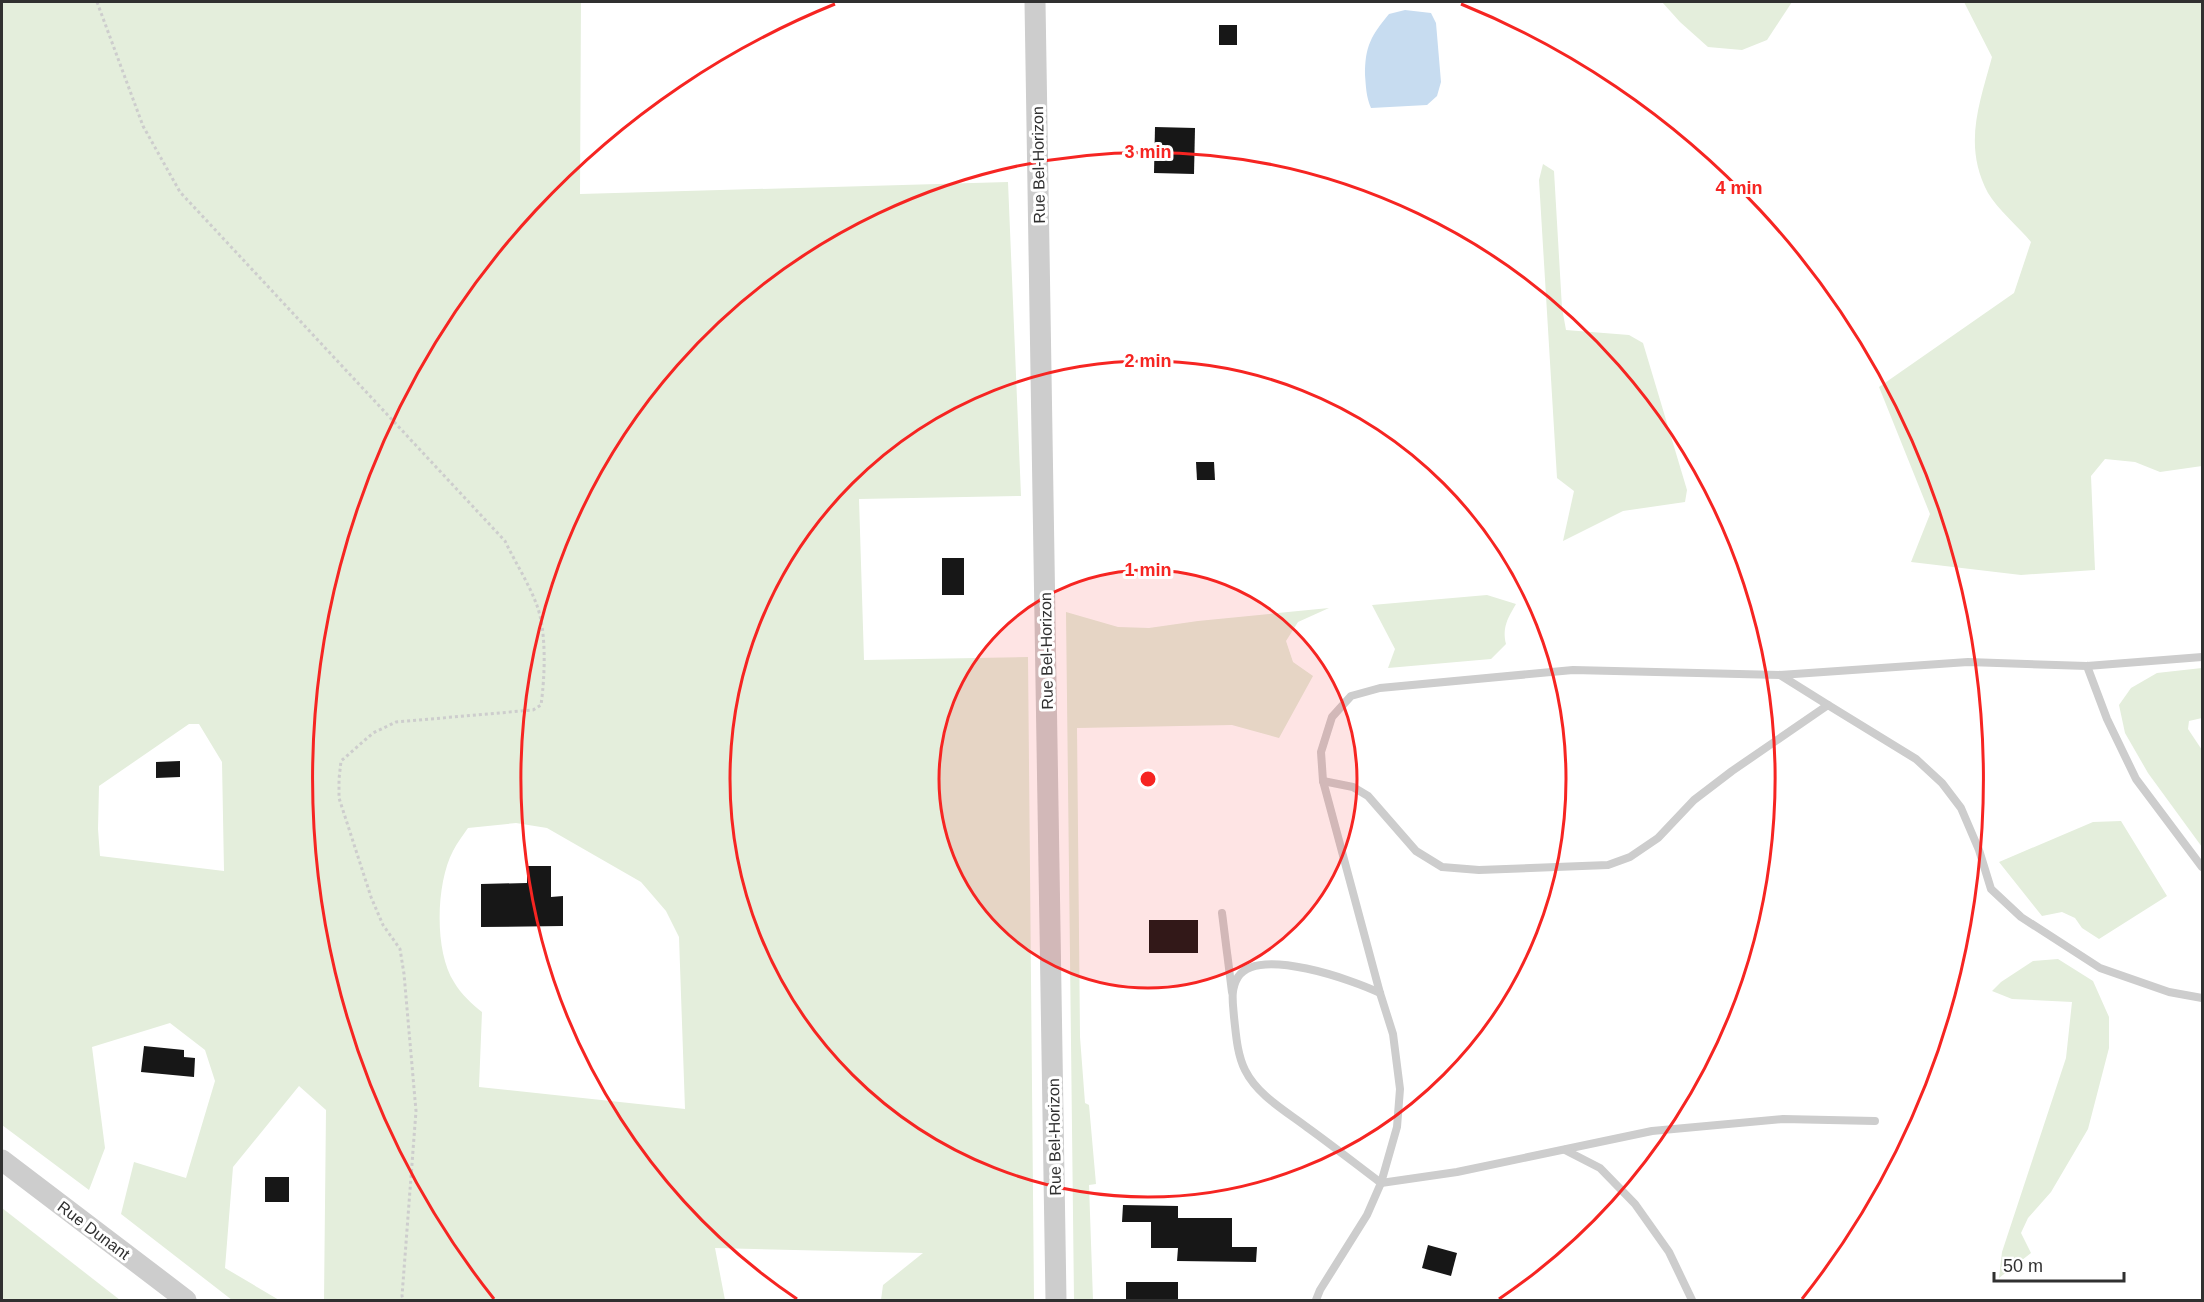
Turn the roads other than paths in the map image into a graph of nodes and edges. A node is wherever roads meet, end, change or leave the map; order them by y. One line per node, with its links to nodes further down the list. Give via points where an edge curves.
1 (1035, 2): 17 (street, Rue Bel-Horizon)
2 (2202, 657): 3 (lane)
3 (2087, 666): 4 (lane, via 1968,662); 7 (lane, via 2136,779)
4 (1780, 675): 5 (lane); 6 (lane, via 1573,670 1380,688 1351,696 1332,717 1322,752)
5 (1828, 705): 6 (lane, via 1694,800 1658,838 1630,857 1608,865 1479,870 1442,867 1416,851 1368,796 1353,787); 11 (lane, via 1916,759 1942,783 1962,808 1991,890 2021,917 2100,968 2169,992)
6 (1323, 781): 10 (lane)
7 (2202, 867)
8 (1222, 913): 9 (lane)
9 (1232, 993): 10 (lane, via 1239,976 1254,965 1262,965 1331,974); 15 (lane, via 1238,1050 1245,1070 1261,1092)
10 (1380, 993): 15 (lane, via 1393,1034 1400,1089 1397,1127)
11 (2202, 998)
12 (1875, 1121): 13 (lane, via 1771,1120 1652,1131)
13 (1564, 1150): 15 (lane); 19 (lane, via 1600,1167 1635,1204 1669,1252)
14 (2, 1160): 16 (street, Rue Dunant)
15 (1381, 1183): 18 (lane, via 1367,1215)
16 (186, 1300)
17 (1056, 1300)
18 (1316, 1300)
19 (1692, 1300)

